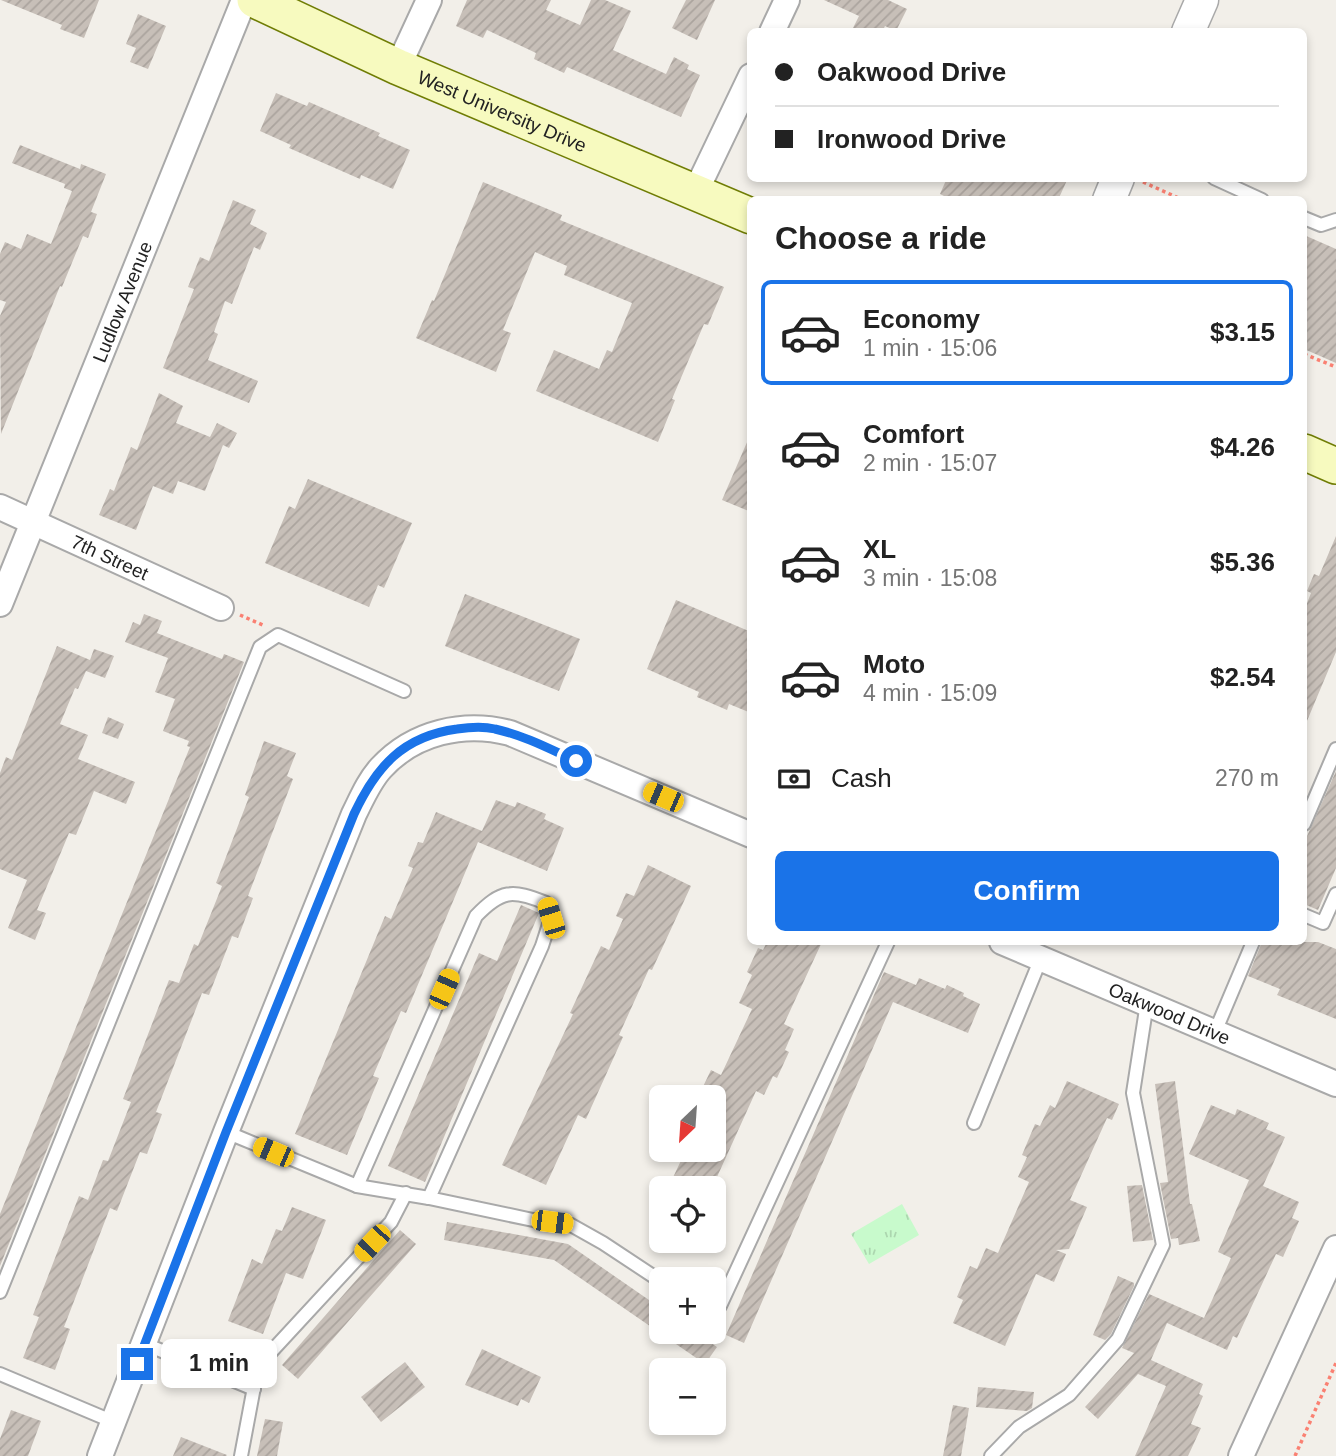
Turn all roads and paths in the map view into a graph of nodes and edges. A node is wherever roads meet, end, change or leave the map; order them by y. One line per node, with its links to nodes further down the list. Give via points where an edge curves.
1 (244, 0): 25 (street, Ludlow Avenue)
2 (255, 0): 8 (main road, West University Drive)
3 (429, 0): 8 (street)
4 (787, 0): 6 (street)
5 (1202, 0): 7 (street)
6 (774, 28)
7 (1190, 28)
8 (398, 67): 13 (main road, West University Drive)
9 (747, 84): 13 (street)
10 (1126, 182): 14 (street)
11 (1137, 182): 15 (path)
12 (1223, 182): 16 (lane)
13 (695, 193): 17 (main road, West University Drive)
14 (1113, 196)
15 (1172, 196)
16 (1253, 196)
17 (747, 214)
18 (1307, 219): 19 (lane, via 1321,225)
19 (1336, 220)
20 (1307, 355): 21 (path)
21 (1336, 367)
22 (1307, 453): 23 (main road)
23 (1336, 466)
24 (0, 507): 25 (street, 7th Street)
25 (34, 521): 26 (street, Ludlow Avenue); 27 (street, 7th Street)
26 (0, 604)
27 (221, 608): 28 (path)
28 (278, 635): 29 (lane); 49 (lane, via 260,647)
29 (404, 691)
30 (1336, 749): 31 (lane)
31 (1307, 817)
32 (747, 833): 43 (street, via 492,728 445,731 411,743 380,769 365,790)
33 (1336, 894): 34 (lane, via 1324,922)
34 (1307, 916)
35 (887, 945): 50 (lane)
36 (1010, 945): 38 (street, Oakwood Drive)
37 (1252, 945): 40 (lane)
38 (1041, 958): 39 (street, Oakwood Drive); 42 (lane)
39 (1147, 1003): 40 (street, Oakwood Drive); 58 (lane, via 1133,1093 1163,1245 1118,1339 1069,1395 1019,1427)
40 (1215, 1032): 41 (street, Oakwood Drive)
41 (1336, 1084)
42 (975, 1123)
43 (226, 1132): 44 (lane); 51 (street)
44 (357, 1186): 45 (lane); 46 (lane, via 476,916 494,898 509,893 534,898 546,903 551,918 542,946)
45 (406, 1194): 46 (lane); 54 (lane, via 391,1222 258,1366)
46 (429, 1198): 48 (lane, via 571,1224)
47 (1336, 1248): 59 (street)
48 (649, 1274)
49 (0, 1292)
50 (726, 1293)
51 (145, 1344): 54 (lane); 55 (street)
52 (1336, 1363): 60 (path)
53 (0, 1374): 55 (lane)
54 (254, 1389): 57 (lane)
55 (114, 1422): 56 (street)
56 (100, 1456)
57 (241, 1456)
58 (991, 1456)
59 (1241, 1456)
60 (1295, 1456)

